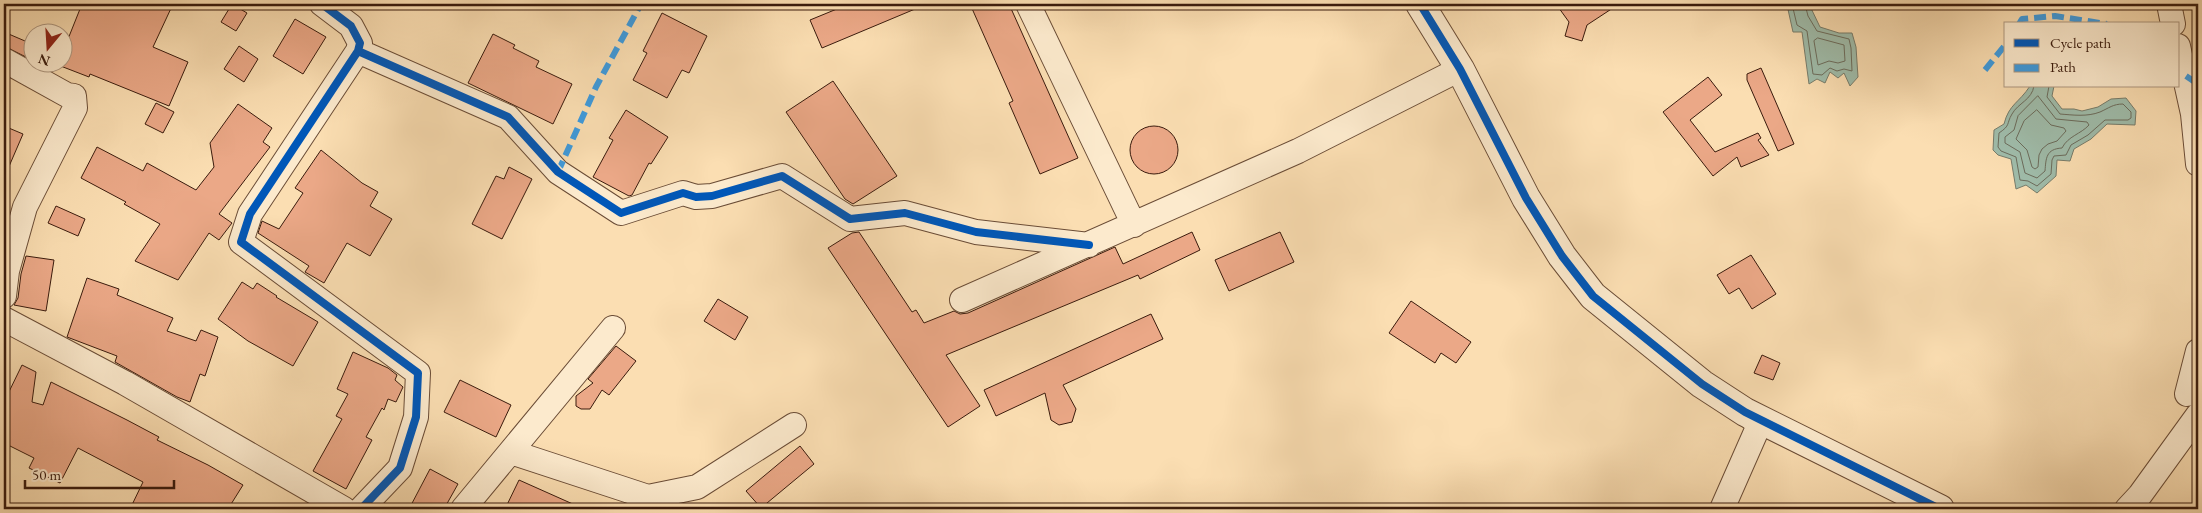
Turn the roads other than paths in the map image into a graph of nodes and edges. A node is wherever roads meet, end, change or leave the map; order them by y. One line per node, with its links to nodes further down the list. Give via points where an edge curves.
1 (322, 4): 6 (street, via 351,26 360,43)
2 (1028, 4): 11 (street)
3 (1420, 4): 9 (street)
4 (2169, 4): 5 (street)
5 (2173, 22)
6 (358, 51): 12 (street, via 508,117 558,172 621,213 683,193 696,197 712,196 782,176 850,219 905,214 976,232); 24 (street, via 250,214 241,242 418,373 416,417 400,468)
7 (2180, 55): 10 (street, via 2193,114)
8 (4, 60): 13 (street, via 74,96 75,108 25,207 7,271)
9 (1460, 68): 11 (street, via 1298,151); 19 (street, via 1526,198 1562,256 1593,296 1695,378)
10 (2198, 164)
11 (1134, 225): 12 (street)
12 (1089, 245): 14 (street)
13 (4, 296)
14 (962, 300)
15 (4, 319): 23 (street, via 125,383)
16 (613, 328): 22 (street)
17 (2198, 352): 18 (street)
18 (2187, 394)
19 (1745, 412): 26 (street, via 1759,425); 27 (street)
20 (2198, 415): 28 (street)
21 (794, 425): 22 (street, via 697,487 648,497)
22 (511, 452): 25 (street)
23 (344, 509)
24 (361, 509)
25 (462, 509)
26 (1722, 509)
27 (1940, 509)
28 (2127, 509)

